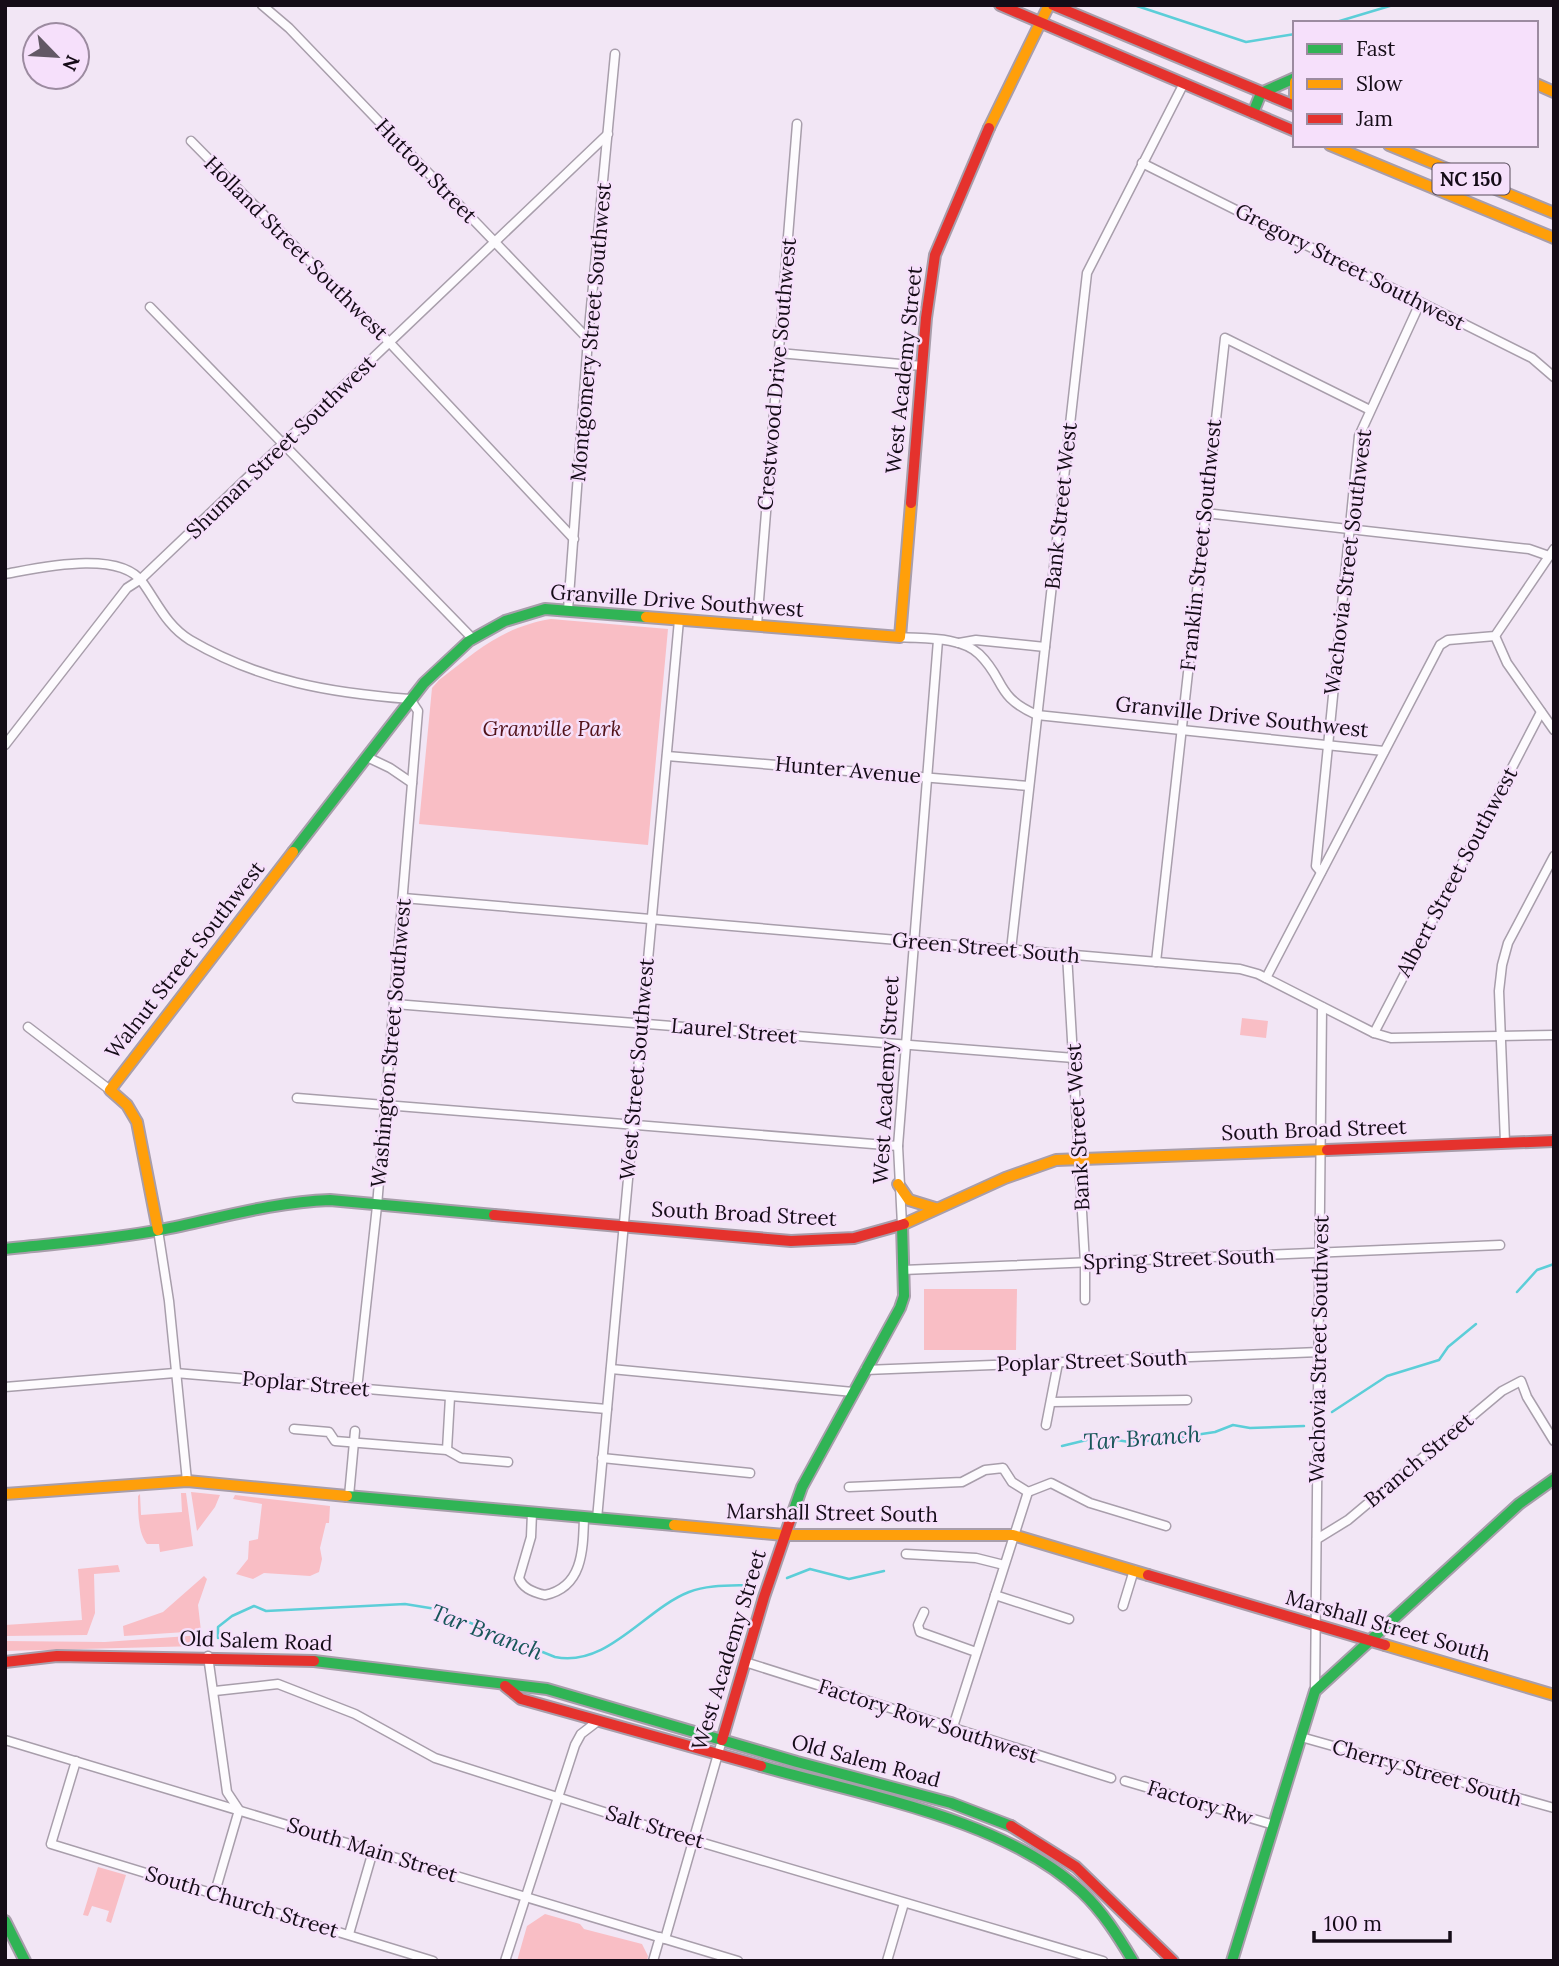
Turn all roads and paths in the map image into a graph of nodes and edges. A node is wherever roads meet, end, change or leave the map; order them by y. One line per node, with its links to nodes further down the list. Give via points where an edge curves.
1 (262, 5): 24 (street, Hutton Street)
2 (1000, 5): 5 (street)
3 (1051, 5): 5 (street, West Academy Street); 6 (street)
4 (1076, 5): 6 (street)
5 (1041, 24): 9 (street); 30 (street, West Academy Street, via 942,233 932,268)
6 (1097, 25): 12 (street)
7 (615, 54): 17 (street, Montgomery Street Southwest)
8 (1293, 81): 12 (street)
9 (1183, 85): 14 (street); 21 (street, Bank Street West)
10 (1538, 85): 11 (street)
11 (1554, 92)
12 (1261, 93): 13 (street); 14 (street)
13 (1293, 105)
14 (1253, 113): 16 (street)
15 (797, 124): 29 (street, Crestwood Drive Southwest)
16 (1293, 130)
17 (608, 134): 24 (street, Shuman Street Southwest); 27 (street, Montgomery Street Southwest)
18 (191, 141): 28 (street, Holland Street Southwest)
19 (1335, 147): 23 (street, NC 150)
20 (1394, 147): 22 (street, NC 150)
21 (1142, 163): 25 (street, Gregory Street Southwest); 48 (street, Bank Street West, via 1087,273)
22 (1554, 214)
23 (1554, 238)
24 (494, 243): 27 (street, Hutton Street); 28 (street, Shuman Street Southwest)
25 (1420, 303): 31 (street, Gregory Street Southwest, via 1532,358); 32 (street, Wachovia Street Southwest)
26 (150, 307): 33 (street)
27 (588, 339): 36 (street, Montgomery Street Southwest)
28 (390, 343): 33 (street, Shuman Street Southwest); 36 (street, Holland Street Southwest)
29 (779, 353): 30 (street); 42 (street, Crestwood Drive Southwest)
30 (922, 366): 44 (street, West Academy Street)
31 (1554, 377)
32 (1370, 410): 34 (street, Franklin Street Southwest, via 1225,338); 35 (street, Wachovia Street Southwest, via 1359,436)
33 (285, 444): 39 (street, Shuman Street Southwest); 45 (street)
34 (1205, 513): 35 (street); 52 (street, Franklin Street Southwest)
35 (1349, 529): 37 (street); 55 (street, Wachovia Street Southwest)
36 (574, 538): 40 (street, Montgomery Street Southwest)
37 (1551, 553): 43 (street)
38 (5, 574): 39 (street, via 89,563 110,565)
39 (141, 579): 49 (street, via 167,620 194,642 318,690); 54 (street, Shuman Street Southwest, via 127,588)
40 (568, 610): 41 (street, Granville Drive Southwest); 45 (street, Granville Drive Southwest, via 520,614)
41 (678, 620): 42 (street, Granville Drive Southwest); 57 (street, West Street Southwest)
42 (757, 625): 44 (street, Granville Drive Southwest)
43 (1495, 636): 50 (street, via 1507,663); 56 (street, via 1448,640 1440,645)
44 (900, 637): 46 (street, Granville Drive Southwest)
45 (472, 638): 49 (street, Granville Drive Southwest)
46 (938, 640): 47 (street, Granville Drive Southwest); 59 (street, West Academy Street)
47 (959, 643): 48 (street, Granville Drive Southwest, via 976,640); 51 (street, Granville Drive Southwest, via 977,652 1009,699)
48 (1045, 646): 51 (street, Bank Street West)
49 (410, 699): 58 (street, Walnut Street Southwest); 60 (street, Washington Street Southwest, via 418,711)
50 (1541, 712): 53 (street); 76 (street, Albert Street Southwest)
51 (1037, 715): 52 (street, Granville Drive Southwest); 61 (street, Bank Street West)
52 (1180, 729): 55 (street, Granville Drive Southwest); 70 (street, Franklin Street Southwest)
53 (1554, 730)
54 (5, 745)
55 (1326, 745): 56 (street, Granville Drive Southwest); 63 (street, Wachovia Street Southwest, via 1316,866)
56 (1384, 751): 63 (street)
57 (667, 755): 59 (street, Hunter Avenue); 66 (street, West Street Southwest)
58 (367, 757): 60 (street); 81 (street, Walnut Street Southwest)
59 (927, 777): 61 (street, Hunter Avenue); 67 (street, West Academy Street)
60 (412, 783): 65 (street, Washington Street Southwest)
61 (1029, 786): 68 (street, Bank Street West)
62 (1554, 856): 64 (street)
63 (1321, 872): 71 (street)
64 (1550, 872): 78 (street, via 1508,943 1502,965)
65 (403, 898): 66 (street, Green Street South); 72 (street, Washington Street Southwest)
66 (651, 919): 67 (street, Green Street South); 74 (street, West Street Southwest)
67 (913, 942): 68 (street, Green Street South); 79 (street, West Academy Street)
68 (1010, 950): 69 (street, Green Street South)
69 (1067, 954): 70 (street, Green Street South); 80 (street, Bank Street West)
70 (1156, 962): 71 (street, Green Street South, via 1240,969)
71 (1266, 978): 73 (street, Green Street South)
72 (394, 1004): 74 (street, Laurel Street); 83 (street, Washington Street Southwest)
73 (1322, 1007): 76 (street, Green Street South); 88 (street, Wachovia Street Southwest)
74 (641, 1024): 79 (street, Laurel Street); 84 (street, West Street Southwest)
75 (29, 1027): 81 (street)
76 (1374, 1033): 78 (street, Green Street South, via 1401,1039)
77 (1554, 1035): 78 (street, Green Street South)
78 (1501, 1037): 86 (street)
79 (905, 1045): 80 (street, Laurel Street); 87 (street, West Academy Street)
80 (1074, 1058): 89 (street, Bank Street West)
81 (110, 1090): 95 (street, Walnut Street Southwest, via 137,1122)
82 (297, 1098): 83 (street)
83 (385, 1105): 84 (street); 91 (street, Washington Street Southwest)
84 (631, 1124): 87 (street); 94 (street, West Street Southwest)
85 (1554, 1141): 86 (street, South Broad Street)
86 (1505, 1142): 88 (street, South Broad Street)
87 (898, 1146): 90 (street, West Academy Street)
88 (1322, 1149): 89 (street, South Broad Street); 98 (street, Wachovia Street Southwest)
89 (1080, 1158): 92 (street, South Broad Street, via 1023,1169); 99 (street, Bank Street West)
90 (898, 1184): 92 (street, via 916,1204); 93 (street, West Academy Street)
91 (377, 1206): 94 (street, South Broad Street); 95 (street, South Broad Street, via 294,1200); 108 (street, Washington Street Southwest)
92 (938, 1208): 93 (street, South Broad Street)
93 (902, 1225): 94 (street, South Broad Street, via 850,1239 811,1241); 100 (street, West Academy Street)
94 (624, 1226): 104 (street, West Street Southwest)
95 (158, 1230): 97 (street, South Broad Street); 106 (street, Walnut Street Southwest)
96 (1500, 1245): 98 (street, Spring Street South)
97 (5, 1249)
98 (1321, 1254): 99 (street, Spring Street South); 102 (street, Wachovia Street Southwest)
99 (1085, 1263): 100 (street, Spring Street South); 101 (street, Bank Street West)
100 (903, 1270): 105 (street, West Academy Street, via 900,1308)
101 (1085, 1300)
102 (1319, 1352): 103 (street, Poplar Street South); 135 (street, Wachovia Street Southwest)
103 (1058, 1363): 105 (street, Poplar Street South); 112 (street)
104 (611, 1369): 109 (street); 113 (street, West Street Southwest)
105 (865, 1370): 109 (street, West Academy Street)
106 (175, 1373): 107 (street, Poplar Street); 108 (street, Poplar Street); 124 (street, Walnut Street Southwest)
107 (5, 1387)
108 (357, 1389): 110 (street, Poplar Street)
109 (853, 1392): 133 (street, West Academy Street, via 802,1487)
110 (450, 1397): 113 (street, Poplar Street); 119 (street)
111 (1187, 1400): 112 (street)
112 (1051, 1402): 114 (street)
113 (607, 1409): 120 (street, West Street Southwest)
114 (1046, 1425)
115 (294, 1429): 118 (street, via 329,1432 335,1441)
116 (355, 1431): 118 (street)
117 (1554, 1441): 135 (street, Branch Street, via 1521,1381 1502,1391 1348,1520)
118 (354, 1443): 119 (street); 128 (street)
119 (447, 1450): 121 (street, via 461,1458)
120 (603, 1458): 122 (street); 131 (street, West Street Southwest)
121 (508, 1462)
122 (750, 1473)
123 (1554, 1479): 144 (street, via 1519,1504)
124 (187, 1481): 127 (street, Marshall Street South); 128 (street, Marshall Street South)
125 (849, 1487): 126 (street, via 962,1482 985,1470 1003,1468 1012,1482)
126 (1028, 1492): 132 (street, via 1051,1483 1090,1503); 134 (street)
127 (5, 1494)
128 (349, 1496): 129 (street, Marshall Street South)
129 (532, 1513): 130 (street, Marshall Street South); 130 (street, via 531,1538 519,1578 530,1590 545,1595 569,1584 576,1572)
130 (584, 1517): 131 (street, Marshall Street South)
131 (597, 1519): 133 (street, Marshall Street South)
132 (1166, 1526)
133 (784, 1535): 134 (street, Marshall Street South); 148 (street, West Academy Street)
134 (1013, 1535): 137 (street); 138 (street, Marshall Street South)
135 (1317, 1539): 143 (street, Wachovia Street Southwest)
136 (906, 1554): 137 (street, via 976,1558)
137 (1004, 1565): 139 (street)
138 (1134, 1570): 140 (street); 143 (street, Marshall Street South)
139 (995, 1595): 142 (street); 145 (street)
140 (1123, 1606)
141 (924, 1612): 145 (street, via 920,1632)
142 (1069, 1619)
143 (1314, 1625): 144 (street, Marshall Street South); 151 (street, Wachovia Street Southwest)
144 (1368, 1640): 151 (street); 152 (street, Marshall Street South)
145 (976, 1652): 154 (street)
146 (208, 1656): 147 (street, Old Salem Road, via 57,1656); 149 (street, Old Salem Road, via 374,1666); 150 (street)
147 (5, 1662)
148 (745, 1662): 154 (street, Factory Row Southwest); 157 (street, West Academy Street)
149 (505, 1686): 153 (street, Old Salem Road, via 521,1699); 157 (street, Old Salem Road, via 525,1684)
150 (215, 1691): 162 (street, Salt Street, via 278,1684 355,1714 435,1758); 164 (street, via 227,1792)
151 (1315, 1691): 155 (street)
152 (1554, 1695)
153 (601, 1720): 158 (street, Old Salem Road); 162 (street, via 581,1734)
154 (952, 1730): 160 (street, Factory Row Southwest)
155 (1300, 1737): 163 (street, Cherry Street South); 165 (street)
156 (5, 1740): 159 (street, South Main Street)
157 (722, 1740): 158 (street, West Academy Street); 182 (street, Old Salem Road, via 969,1808 1009,1825 1040,1841 1092,1880)
158 (718, 1755): 166 (street, West Academy Street); 181 (street, Old Salem Road, via 965,1824 1010,1841 1064,1873 1117,1929)
159 (76, 1761): 164 (street, South Main Street); 168 (street, South Church Street, via 51,1844)
160 (1111, 1778)
161 (1125, 1781): 165 (street, Factory Rw)
162 (557, 1796): 166 (street, Salt Street); 169 (street)
163 (1554, 1808)
164 (239, 1810): 167 (street, South Main Street); 168 (street)
165 (1274, 1825): 183 (street)
166 (694, 1839): 170 (street, Salt Street); 173 (street, West Academy Street)
167 (373, 1851): 169 (street, South Main Street); 172 (street)
168 (215, 1892): 172 (street, South Church Street)
169 (525, 1895): 173 (street, South Main Street); 176 (street)
170 (904, 1903): 179 (street); 180 (street, Salt Street)
171 (5, 1921): 174 (street)
172 (349, 1934): 175 (street, South Church Street)
173 (662, 1938): 177 (street, West Academy Street); 178 (street, South Main Street)
174 (24, 1961)
175 (433, 1961)
176 (505, 1961)
177 (653, 1961)
178 (738, 1961)
179 (887, 1961)
180 (1103, 1961)
181 (1133, 1961)
182 (1173, 1961)
183 (1232, 1961)

